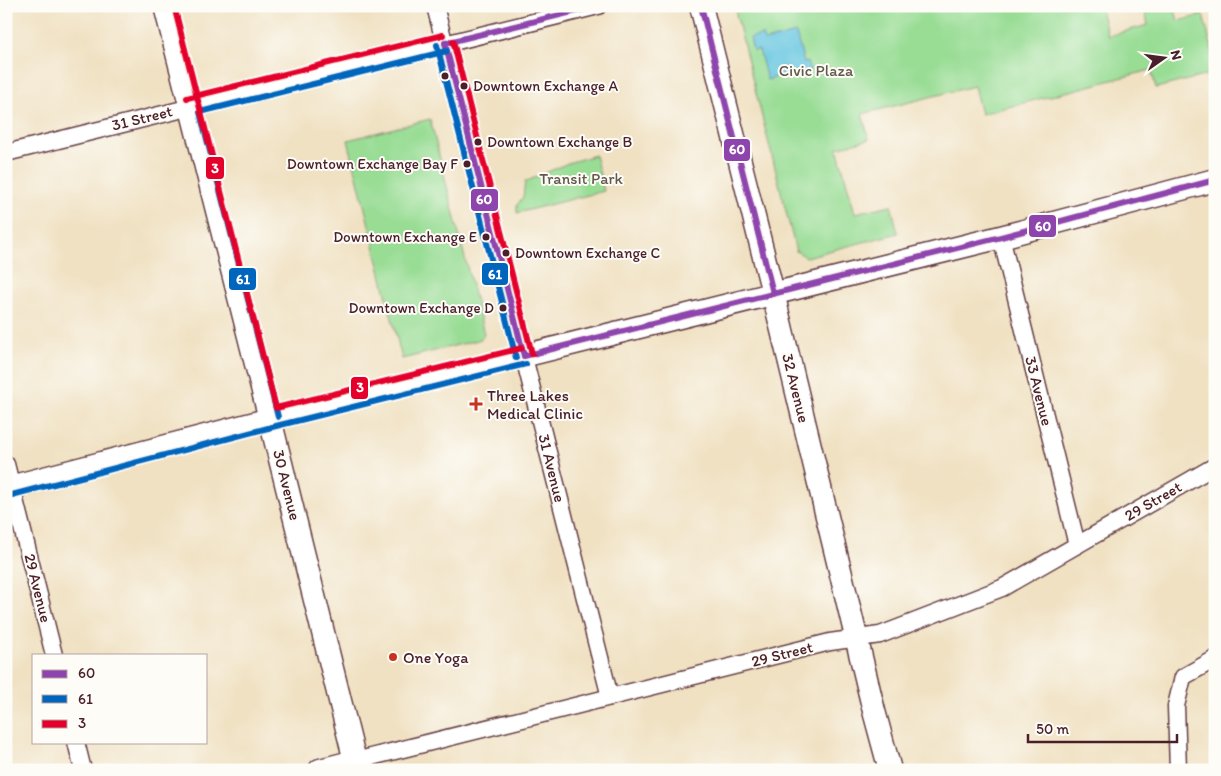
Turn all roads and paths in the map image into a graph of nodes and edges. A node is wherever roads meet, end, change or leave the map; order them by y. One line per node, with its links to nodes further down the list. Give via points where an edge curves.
1 (164, 6): 6 (street, 30 Avenue)
2 (435, 6): 5 (street, 31 Avenue)
3 (598, 6): 5 (street, 31 Street)
4 (701, 6): 10 (street, 32 Avenue)
5 (445, 43): 6 (street, 31 Street); 11 (street, 31 Avenue)
6 (190, 106): 7 (street, 31 Street); 12 (street, 30 Avenue)
7 (6, 153)
8 (1215, 180): 9 (street)
9 (1002, 237): 10 (street); 16 (street, 33 Avenue)
10 (773, 293): 11 (street); 17 (street, 32 Avenue)
11 (524, 356): 12 (street); 20 (street, 31 Avenue)
12 (270, 419): 15 (street); 22 (street, 30 Avenue)
13 (6, 464): 15 (street, 29 Avenue)
14 (1215, 466): 16 (street, 29 Street)
15 (9, 487): 18 (street, 29 Avenue)
16 (1077, 544): 17 (street, 29 Street, via 1002,588 903,628)
17 (856, 639): 20 (street, 29 Street, via 830,642); 25 (street, 32 Avenue)
18 (54, 654)
19 (1215, 659): 26 (street, via 1183,676 1176,706)
20 (610, 697): 22 (street, 29 Street)
21 (76, 744): 23 (street)
22 (357, 767): 24 (street, 29 Street)
23 (83, 770)
24 (320, 770)
25 (890, 770)
26 (1178, 770)

